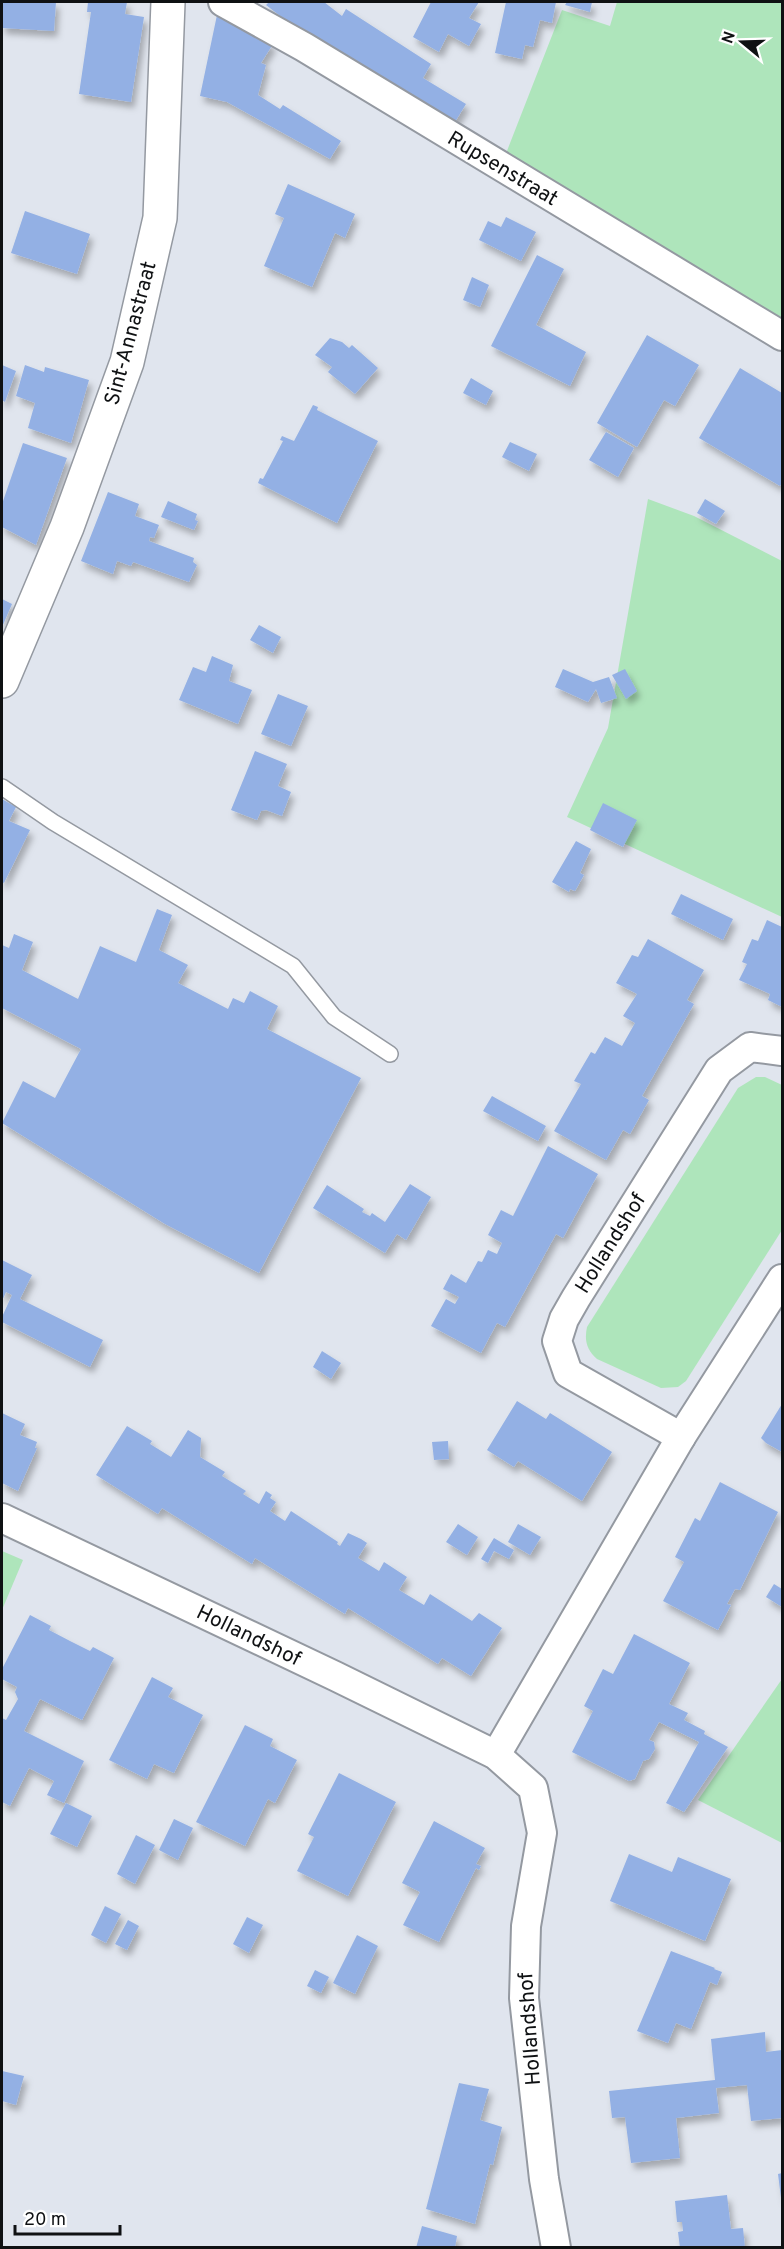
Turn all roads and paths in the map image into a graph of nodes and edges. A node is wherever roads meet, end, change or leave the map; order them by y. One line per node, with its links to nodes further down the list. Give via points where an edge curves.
1 (168, 2): 4 (street, Sint-Annastraat, via 160,218 127,362 67,527)
2 (223, 2): 3 (street, Rupsenstraat)
3 (783, 336)
4 (2, 681)
5 (2, 787): 7 (lane, via 53,822 293,966 334,1017)
6 (783, 1051): 9 (street, Hollandshof, via 750,1047 719,1070 576,1298 557,1341 568,1373)
7 (390, 1054)
8 (783, 1279): 9 (street)
9 (681, 1437): 11 (street)
10 (2, 1518): 11 (street, Hollandshof)
11 (496, 1755): 12 (street, Hollandshof, via 533,1788 542,1833 526,1926 524,1998 544,2178)
12 (556, 2247)

